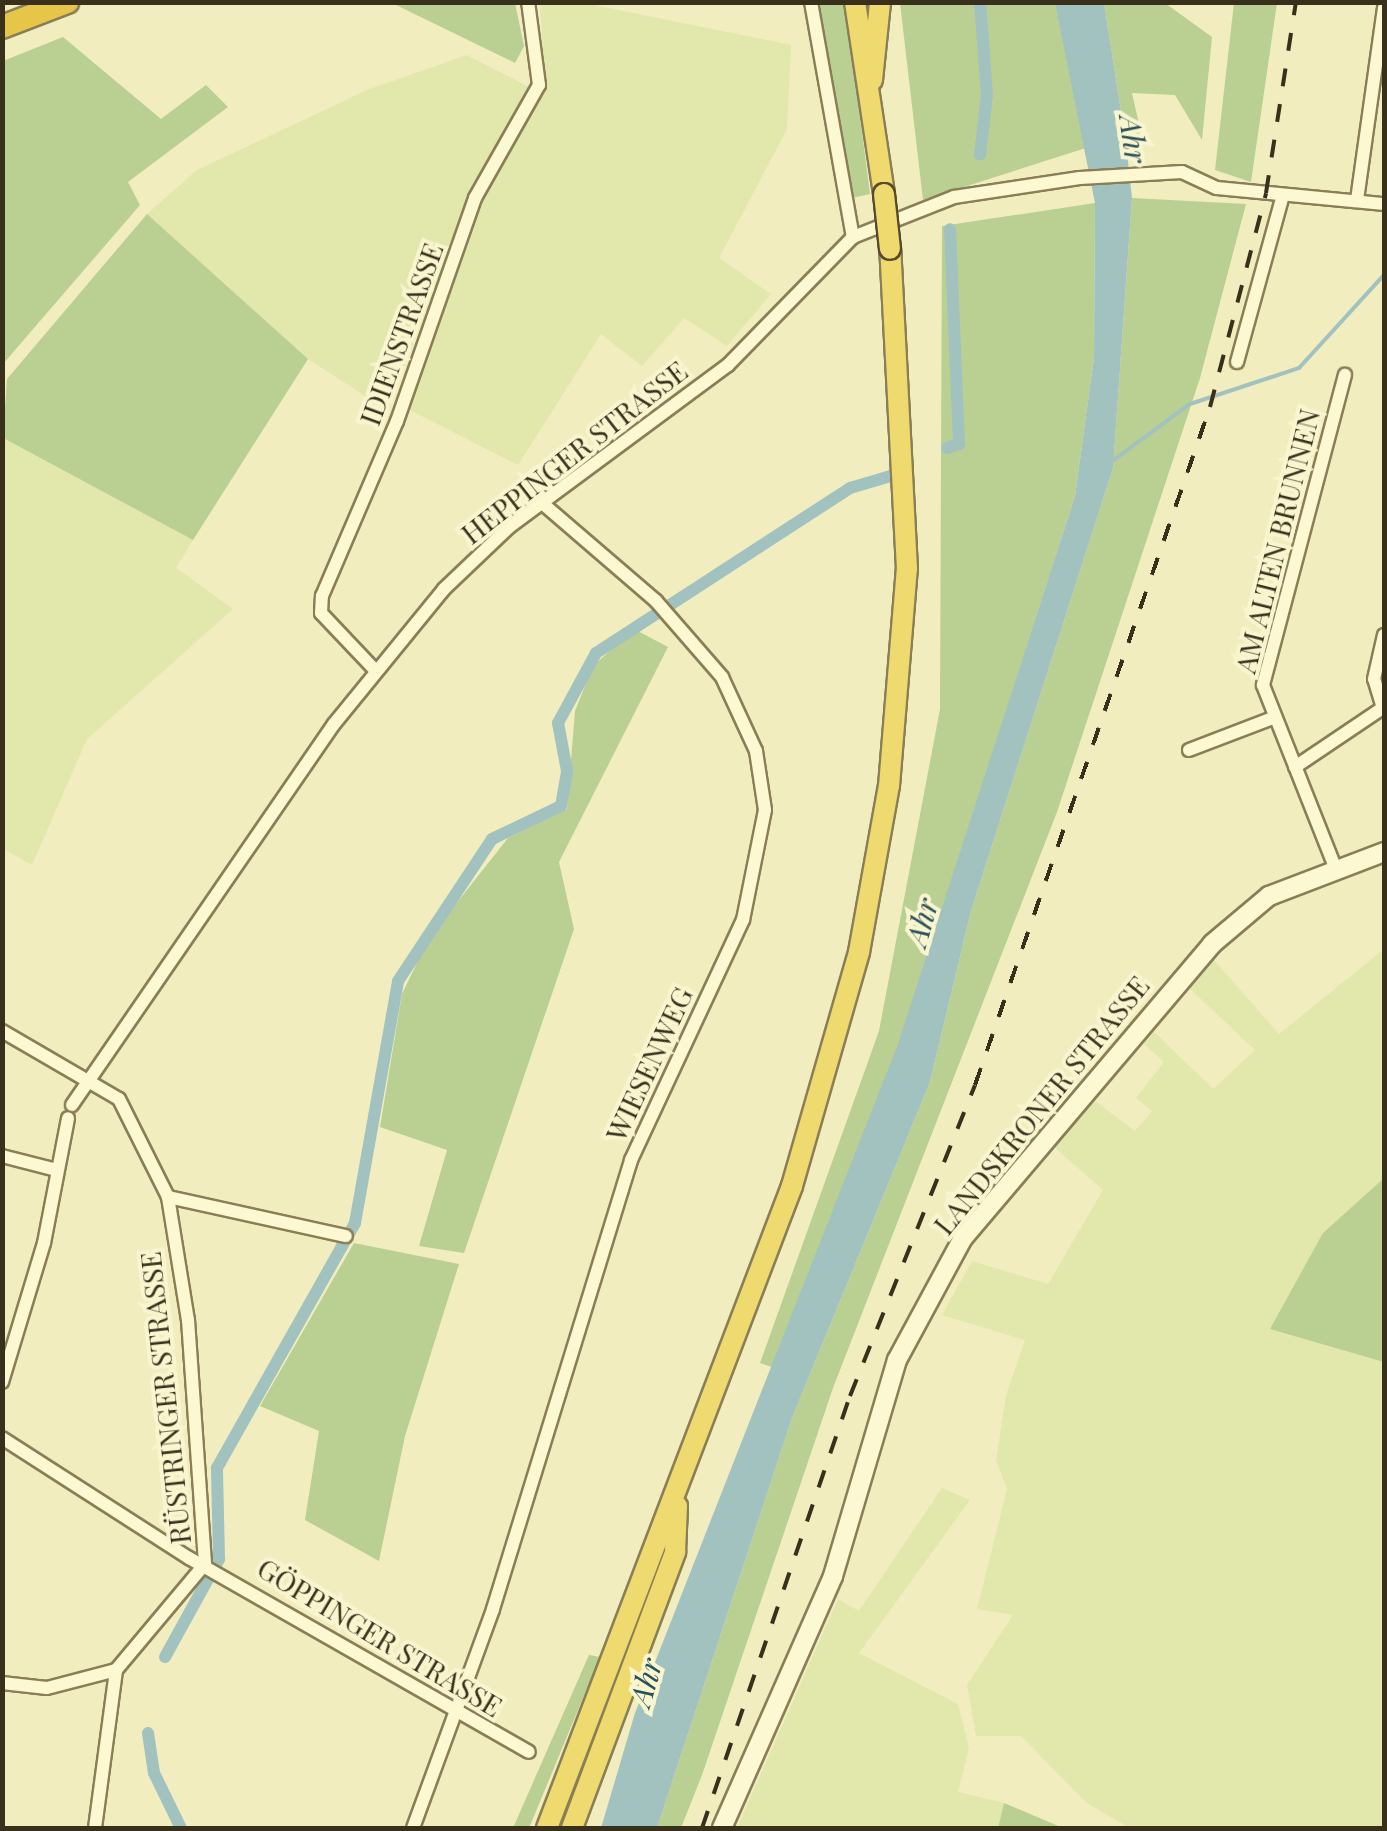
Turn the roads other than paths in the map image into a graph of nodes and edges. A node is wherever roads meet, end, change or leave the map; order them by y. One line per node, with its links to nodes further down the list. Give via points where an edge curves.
1 (68, 2): 7 (highway)
2 (528, 2): 17 (street, IDIENSTRASSE, via 540,84 475,198 397,422 322,596 322,612)
3 (810, 2): 12 (street)
4 (855, 2): 8 (highway)
5 (880, 2): 8 (highway)
6 (1384, 8): 10 (street)
7 (2, 26)
8 (870, 92): 32 (highway, bridge, via 890,248 908,500 882,832 820,1104)
9 (1283, 195): 10 (street, HEPPINGER STRASSE); 12 (street, HEPPINGER STRASSE, via 1218,188 1182,172 1080,178 928,205); 13 (street)
10 (1357, 200): 11 (street, HEPPINGER STRASSE)
11 (1384, 204)
12 (853, 237): 15 (street, HEPPINGER STRASSE, via 728,365)
13 (1237, 362)
14 (1345, 376): 19 (street, AM ALTEN BRUNNEN, via 1263,684)
15 (542, 503): 17 (street, HEPPINGER STRASSE, via 454,578); 36 (street, WIESENWEG, via 660,604 742,711 763,781 758,858 734,942 631,1160)
16 (1384, 634): 18 (street, via 1374,679)
17 (374, 669): 25 (street, HEPPINGER STRASSE)
18 (1384, 707): 21 (street)
19 (1273, 718): 20 (street); 21 (street, AM ALTEN BRUNNEN)
20 (1189, 750)
21 (1296, 767): 23 (street, AM ALTEN BRUNNEN)
22 (1384, 852): 23 (main road, LANDSKRONER STRASSE)
23 (1334, 867): 42 (main road, LANDSKRONER STRASSE, via 1269,896 1212,944 953,1254 896,1360 833,1576)
24 (2, 1031): 25 (street, RÜSTRINGER STRASSE)
25 (85, 1080): 27 (street, HEPPINGER STRASSE, via 70,1112); 28 (street, RÜSTRINGER STRASSE, via 119,1099)
26 (2, 1156): 27 (street)
27 (58, 1170): 30 (street, HEPPINGER STRASSE)
28 (168, 1198): 29 (street); 33 (street, RÜSTRINGER STRASSE, via 188,1320)
29 (346, 1236)
30 (2, 1382)
31 (2, 1438): 33 (street, GÖPPINGER STRASSE)
32 (678, 1484): 40 (highway); 41 (highway, via 675,1552)
33 (212, 1567): 34 (street); 36 (street, GÖPPINGER STRASSE)
34 (116, 1670): 35 (street, via 46,1688); 38 (street)
35 (2, 1683)
36 (452, 1713): 37 (street, GÖPPINGER STRASSE); 39 (street, WIESENWEG)
37 (529, 1752)
38 (95, 1828)
39 (413, 1828)
40 (546, 1828)
41 (572, 1828)
42 (722, 1828)

